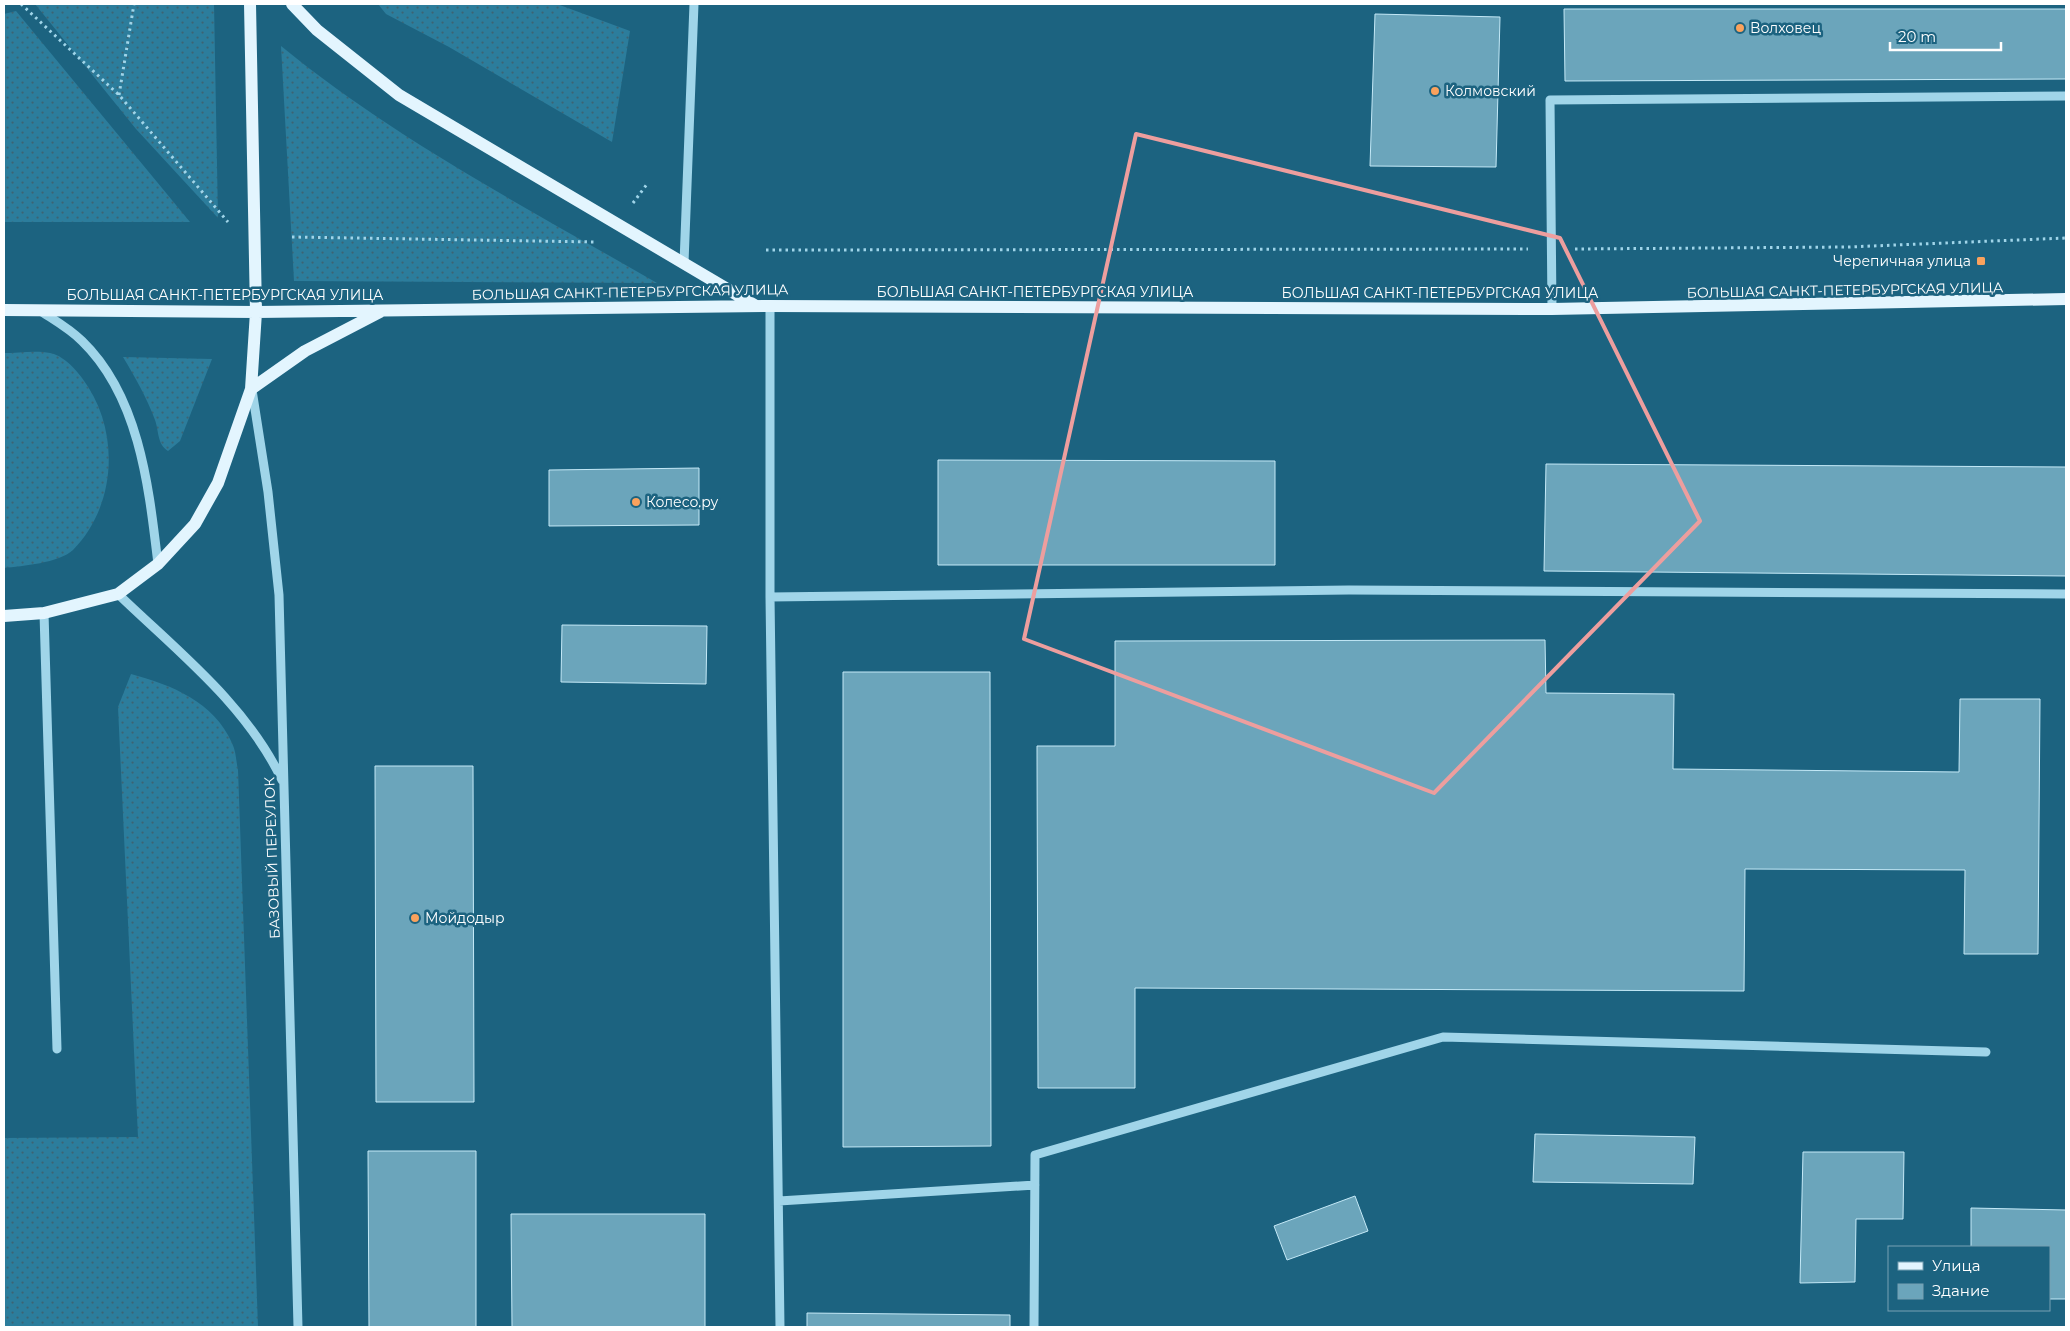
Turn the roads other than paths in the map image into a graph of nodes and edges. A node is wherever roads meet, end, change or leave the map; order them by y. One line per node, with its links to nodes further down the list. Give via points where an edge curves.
1 (250, 4): 13 (main road)
2 (292, 4): 5 (main road, via 317,30 399,95)
3 (694, 4): 5 (lane)
4 (2066, 96): 9 (lane, via 1550,100)
5 (684, 263): 7 (main road)
6 (2066, 300): 9 (main road, БОЛЬШАЯ САНКТ-ПЕТЕРБУРГСКАЯ УЛИЦА)
7 (756, 306): 8 (main road, БОЛЬШАЯ САНКТ-ПЕТЕРБУРГСКАЯ УЛИЦА); 12 (main road, БОЛЬШАЯ САНКТ-ПЕТЕРБУРГСКАЯ УЛИЦА)
8 (770, 306): 9 (main road, БОЛЬШАЯ САНКТ-ПЕТЕРБУРГСКАЯ УЛИЦА); 18 (lane)
9 (1552, 309)
10 (4, 310): 11 (main road, БОЛЬШАЯ САНКТ-ПЕТЕРБУРГСКАЯ УЛИЦА)
11 (38, 310): 13 (main road, БОЛЬШАЯ САНКТ-ПЕТЕРБУРГСКАЯ УЛИЦА); 15 (lane, via 83,342 105,370 125,406 139,445 150,494)
12 (383, 310): 13 (main road, БОЛЬШАЯ САНКТ-ПЕТЕРБУРГСКАЯ УЛИЦА); 14 (main road, via 305,351)
13 (256, 312): 14 (main road)
14 (251, 389): 15 (main road, via 218,483 195,524); 21 (lane, БАЗОВЫЙ ПЕРЕУЛОК, via 268,492 279,596)
15 (158, 564): 16 (main road)
16 (118, 594): 19 (main road); 21 (lane, via 251,726 270,754)
17 (2066, 594): 18 (lane, via 1349,590)
18 (770, 597): 25 (lane)
19 (44, 613): 20 (main road); 22 (lane)
20 (4, 616)
21 (284, 784): 26 (lane, БАЗОВЫЙ ПЕРЕУЛОК)
22 (58, 1049)
23 (1986, 1052): 24 (lane, via 1443,1037 1035,1155)
24 (1035, 1185): 25 (lane); 28 (lane)
25 (779, 1201): 27 (lane)
26 (298, 1327)
27 (780, 1327)
28 (1034, 1327)

